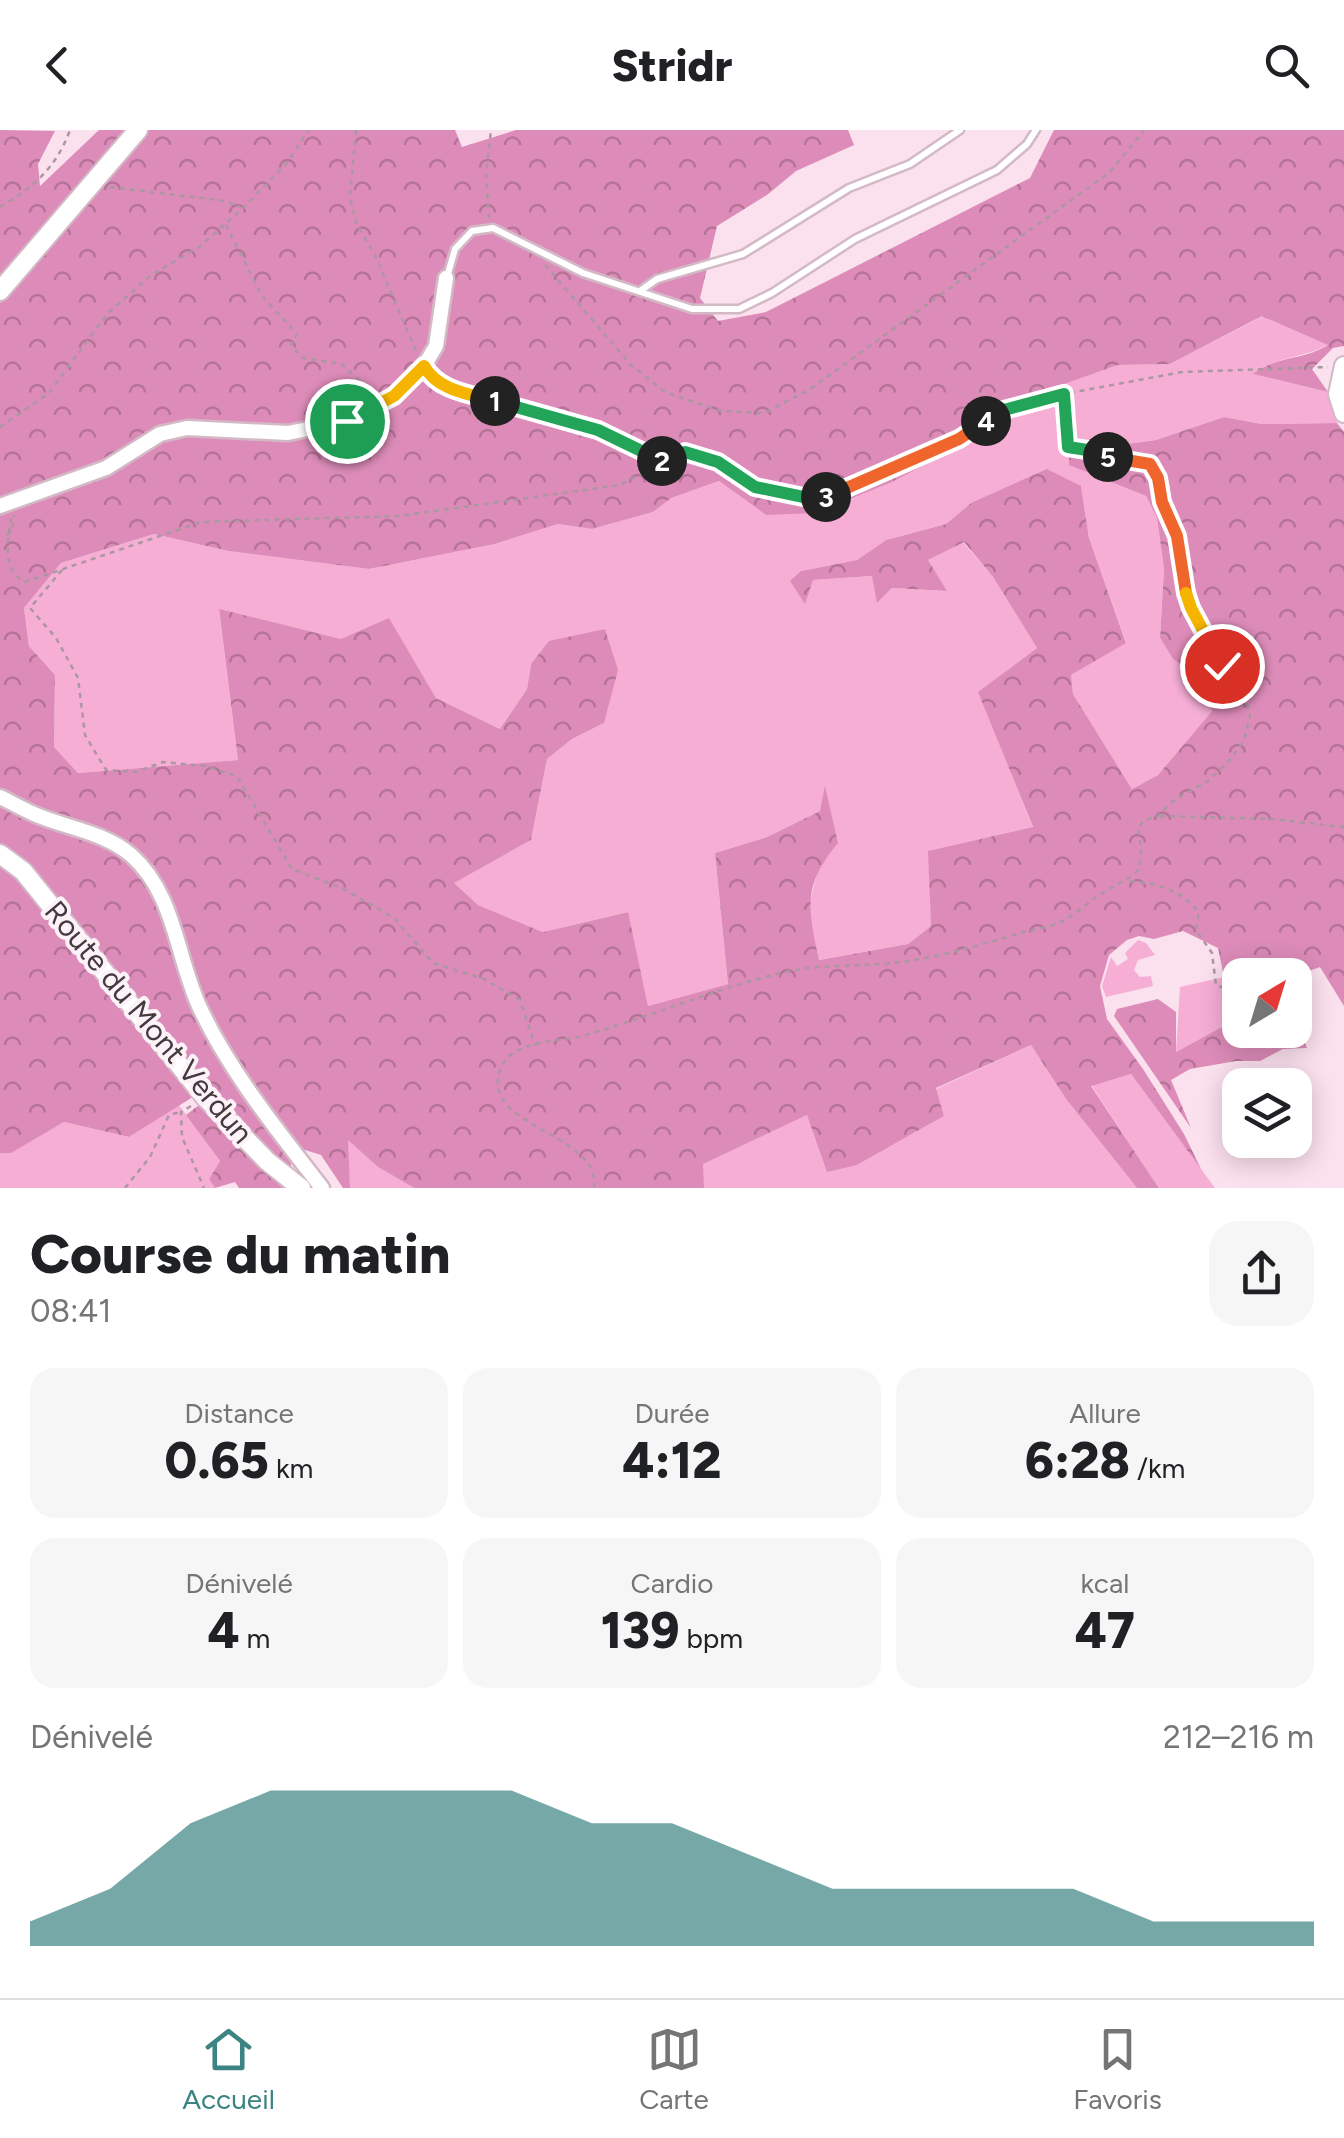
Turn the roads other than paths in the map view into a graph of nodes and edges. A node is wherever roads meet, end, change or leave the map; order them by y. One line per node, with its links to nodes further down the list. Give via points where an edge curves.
1 (138, 130): 5 (street)
2 (960, 130): 6 (lane, via 743,254 657,279)
3 (1036, 130): 6 (lane, via 998,170 856,238 739,309 692,309)
4 (446, 278): 6 (lane, via 455,248 472,231 493,228 583,274); 9 (street, via 436,346 424,366 394,396 347,421 288,433 187,428 160,434 106,468)
5 (0, 291)
6 (638, 292)
7 (1338, 366): 8 (street)
8 (1344, 414)
9 (2, 505)
10 (0, 797): 13 (street, via 104,838 154,879 200,1008 245,1084)
11 (0, 854): 12 (street, Route du Mont Verdun, via 23,871 205,1096)
12 (301, 1188)
13 (322, 1188)

